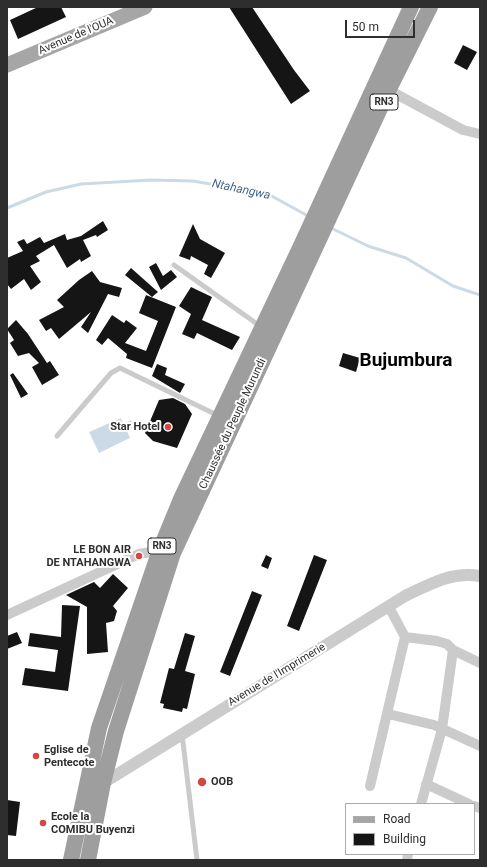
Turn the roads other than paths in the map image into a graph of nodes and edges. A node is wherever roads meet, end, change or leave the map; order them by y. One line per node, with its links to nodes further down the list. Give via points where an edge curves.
1 (145, 7): 4 (main road, Avenue de l'OUA)
2 (411, 7): 5 (highway, Chaussée du Peuple Murundi / RN3)
3 (430, 7): 5 (highway, Chaussée du Peuple Murundi / RN3)
4 (7, 65)
5 (382, 87): 6 (street, via 463,130); 7 (highway, Chaussée du Peuple Murundi / RN3)
6 (480, 134)
7 (307, 251): 9 (highway, Chaussée du Peuple Murundi / RN3); 12 (highway, Chaussée du Peuple Murundi / RN3)
8 (174, 265): 9 (lane)
9 (262, 328): 10 (highway, Chaussée du Peuple Murundi / RN3)
10 (221, 416): 11 (lane, via 120,368 111,373); 12 (highway, Chaussée du Peuple Murundi / RN3, via 181,499)
11 (57, 436)
12 (167, 551): 15 (street, via 139,554); 23 (highway, Chaussée du Peuple Murundi / RN3); 26 (highway, Chaussée du Peuple Murundi / RN3, via 99,728)
13 (480, 576): 14 (street, Avenue de l'Imprimerie, via 470,574 444,578)
14 (389, 607): 16 (street); 21 (street, Avenue de l'Imprimerie)
15 (7, 615)
16 (405, 637): 17 (street, via 437,641 447,644); 19 (street)
17 (453, 650): 18 (street); 20 (street)
18 (480, 663)
19 (388, 714): 20 (street); 25 (street)
20 (442, 729): 22 (street); 24 (street)
21 (182, 733): 23 (street, Avenue de l'Imprimerie); 31 (lane)
22 (480, 746)
23 (103, 783): 26 (street, Avenue de l'Imprimerie); 30 (highway, Chaussée du Peuple Murundi / RN3)
24 (426, 784): 27 (street); 28 (street)
25 (370, 786)
26 (83, 798): 29 (highway, Chaussée du Peuple Murundi / RN3)
27 (421, 803)
28 (467, 803)
29 (71, 860)
30 (88, 860)
31 (197, 860)

